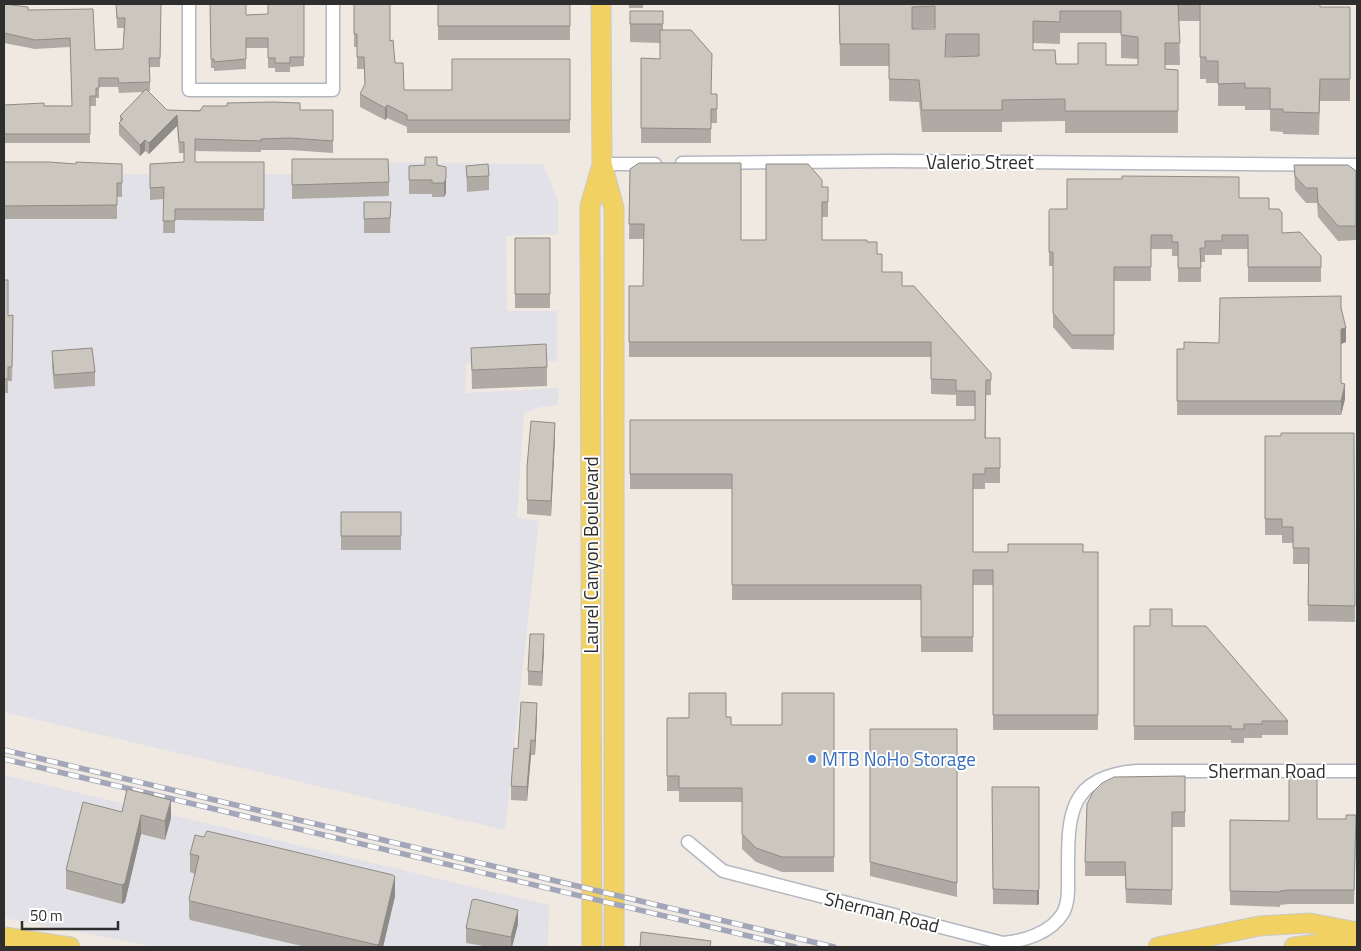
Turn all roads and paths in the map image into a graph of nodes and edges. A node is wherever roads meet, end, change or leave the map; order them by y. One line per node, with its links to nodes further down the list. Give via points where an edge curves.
1 (189, 4): 2 (street, via 189,90 333,90)
2 (333, 4)
3 (601, 4): 4 (main road, Laurel Canyon Boulevard)
4 (602, 164): 5 (street, Valerio Street, via 901,161); 6 (main road, Laurel Canyon Boulevard, via 614,208); 7 (main road, Laurel Canyon Boulevard, via 590,206)
5 (1357, 165)
6 (613, 501): 7 (main road); 16 (main road, Laurel Canyon Boulevard)
7 (590, 502): 15 (main road, Laurel Canyon Boulevard)
8 (1357, 771): 9 (street, Sherman Road, via 1137,771 1117,772 1105,777 1088,787 1076,800 1070,818 1068,892 1062,915 1035,936 1010,943 723,871)
9 (688, 842)
10 (1357, 932): 17 (main road, via 1310,923 1259,926)
11 (4, 937): 13 (main road)
12 (1357, 939): 18 (main road)
13 (32, 944): 14 (main road)
14 (70, 947)
15 (592, 947)
16 (614, 947)
17 (1158, 947)
18 (1294, 947)

